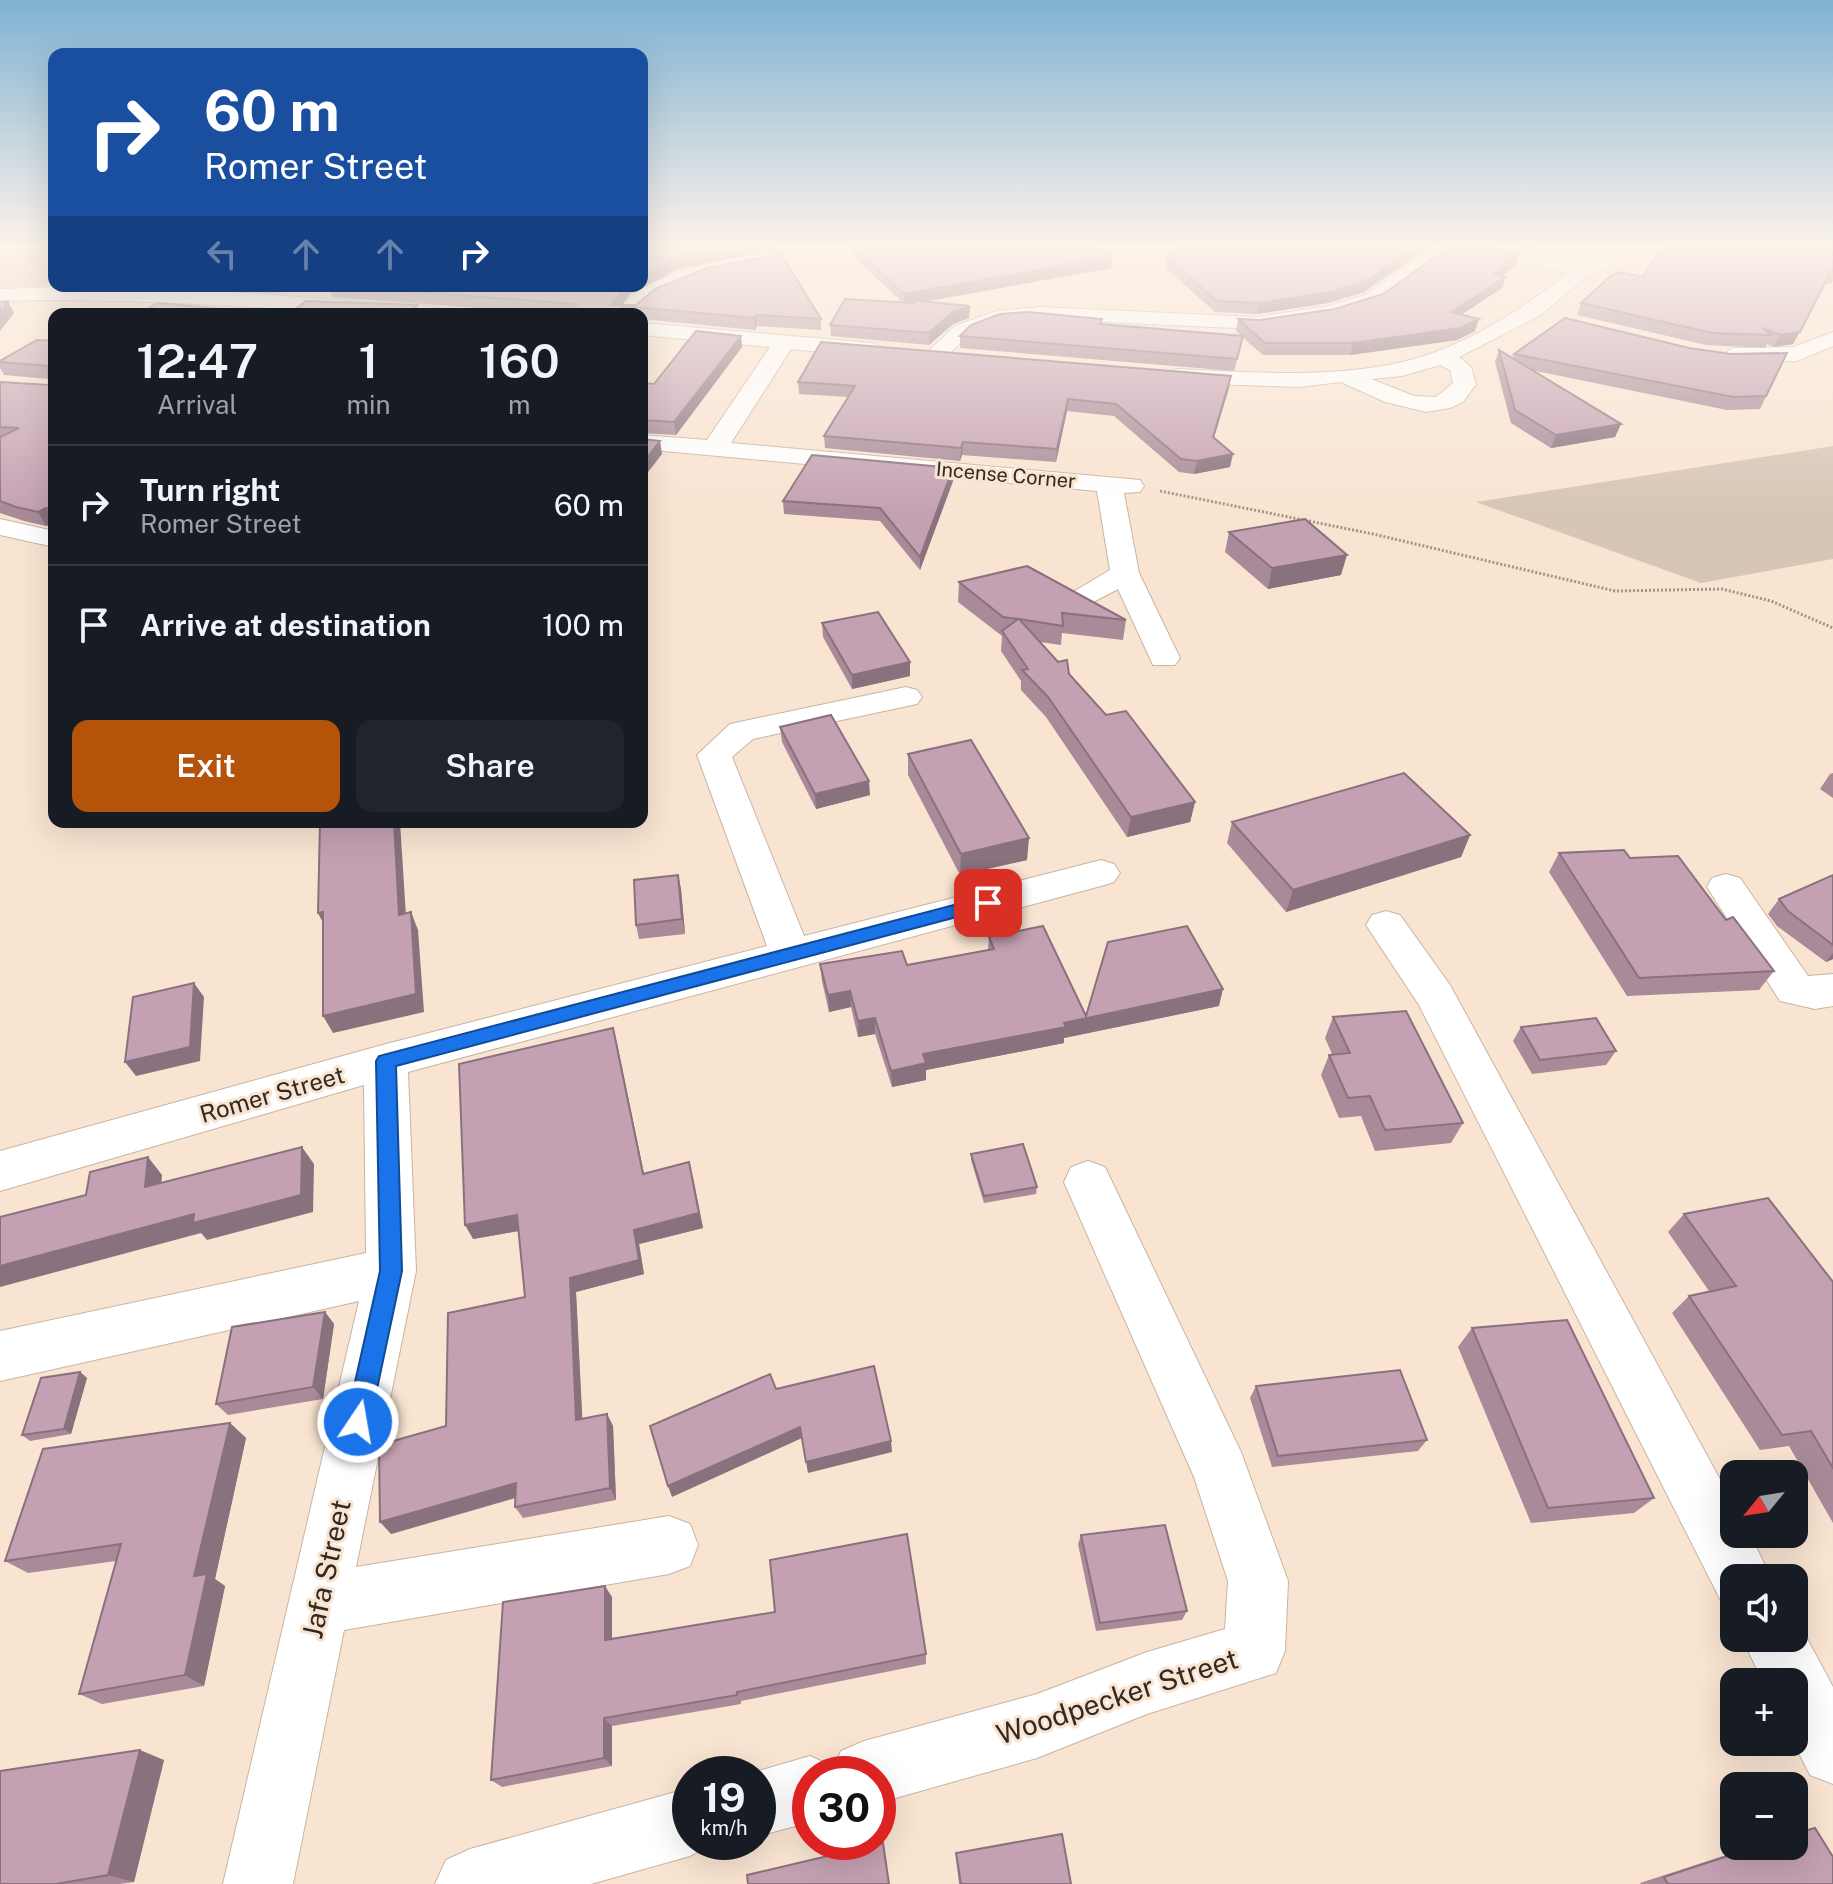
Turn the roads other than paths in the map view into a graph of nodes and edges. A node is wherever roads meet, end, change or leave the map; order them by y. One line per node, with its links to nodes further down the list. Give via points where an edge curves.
1 (713, 335): 5 (street)
2 (955, 335): 9 (street, via 925,356)
3 (1486, 335): 8 (street)
4 (1833, 338): 7 (street, via 1797,354)
5 (785, 341): 6 (street); 13 (street)
6 (888, 352)
7 (1714, 353)
8 (1442, 357): 11 (street); 11 (street, via 1460,367 1465,384 1457,398 1443,404 1398,398)
9 (964, 359)
10 (1154, 374): 11 (street)
11 (1348, 377)
12 (648, 443): 13 (street, Incense Corner)
13 (714, 449): 16 (street, Incense Corner, via 1120,485)
14 (0, 527): 15 (street)
15 (48, 538)
16 (1125, 573): 17 (street); 18 (street)
17 (1078, 601)
18 (1164, 658)
19 (906, 697): 23 (street, via 742,731 714,755)
20 (1101, 873): 23 (street, Romer Street)
21 (1726, 887): 24 (street, via 1795,990)
22 (1386, 925): 31 (street, via 1435,996)
23 (791, 955): 25 (street, Romer Street)
24 (1833, 990)
25 (386, 1061): 26 (street, Romer Street); 28 (street, Jafa Street)
26 (0, 1171)
27 (1088, 1182): 35 (street, Woodpecker Street, via 1221,1472 1258,1581 1254,1651 1147,1683 1037,1726)
28 (391, 1271): 29 (street); 32 (street, Jafa Street)
29 (0, 1356)
30 (669, 1545): 32 (street)
31 (1734, 1564)
32 (318, 1604): 37 (street, Jafa Street)
33 (1780, 1652): 34 (street)
34 (1833, 1752)
35 (896, 1765)
36 (672, 1827): 38 (street)
37 (258, 1884)
38 (470, 1884)

